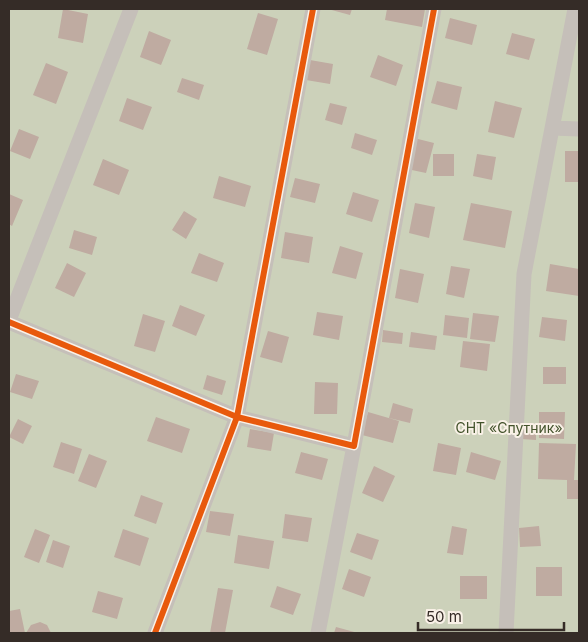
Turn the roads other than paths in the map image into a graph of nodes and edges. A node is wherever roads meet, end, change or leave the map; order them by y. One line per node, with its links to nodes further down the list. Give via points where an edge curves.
1 (131, 9): 7 (street)
2 (313, 9): 8 (street)
3 (434, 9): 9 (street)
4 (575, 9): 5 (street)
5 (552, 128): 6 (street); 12 (street, via 524,274)
6 (579, 129)
7 (9, 321): 8 (street)
8 (237, 417): 9 (street); 10 (street)
9 (354, 446): 11 (street)
10 (156, 633)
11 (318, 633)
12 (506, 633)

